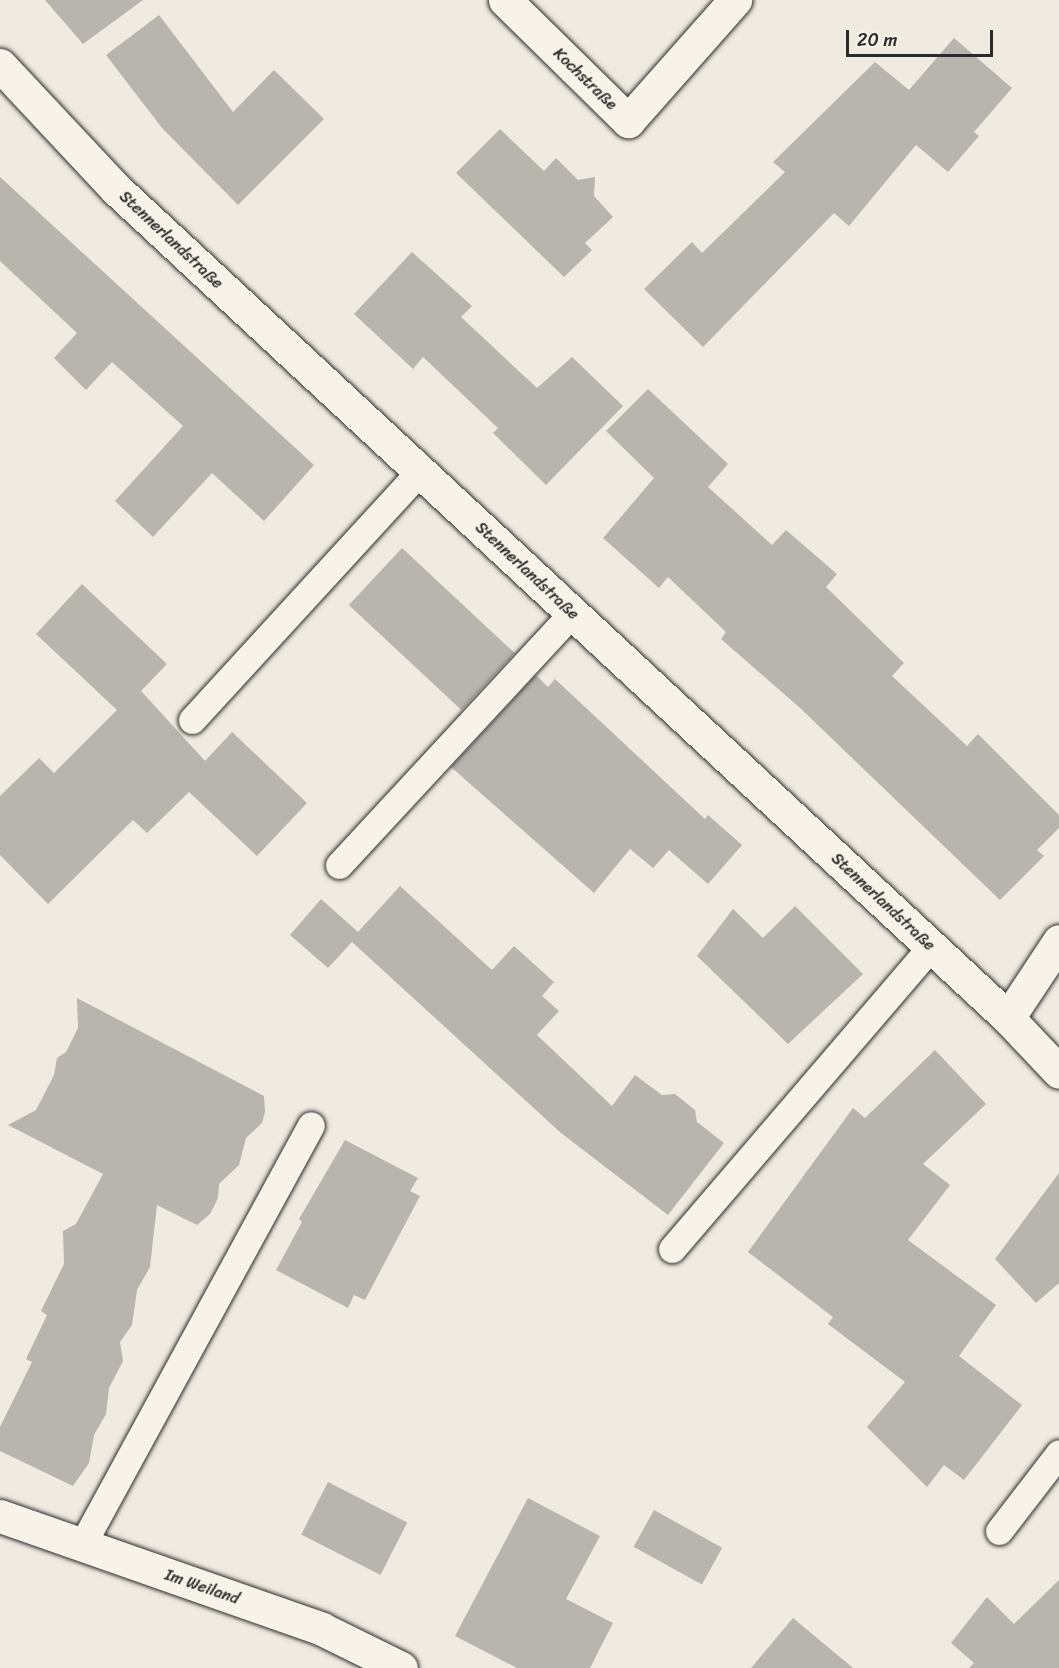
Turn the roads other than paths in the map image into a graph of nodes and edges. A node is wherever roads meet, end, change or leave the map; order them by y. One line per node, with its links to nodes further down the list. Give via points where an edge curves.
1 (505, 0): 2 (street, Kochstraße, via 628,121)
2 (735, 0)
3 (0, 65): 4 (street, Stennerlandstraße, via 116,189)
4 (419, 471): 5 (street, Stennerlandstraße); 6 (lane)
5 (572, 613): 7 (lane); 9 (street, Stennerlandstraße)
6 (192, 720)
7 (339, 865)
8 (1059, 941): 10 (street)
9 (931, 947): 10 (street, Stennerlandstraße); 13 (lane)
10 (1008, 1018): 11 (street, Stennerlandstraße)
11 (1059, 1072)
12 (311, 1125): 17 (lane)
13 (672, 1249)
14 (1059, 1453): 16 (lane)
15 (0, 1516): 17 (street, Im Weiland)
16 (999, 1531)
17 (82, 1545): 18 (street, Im Weiland, via 322,1629)
18 (401, 1668)

